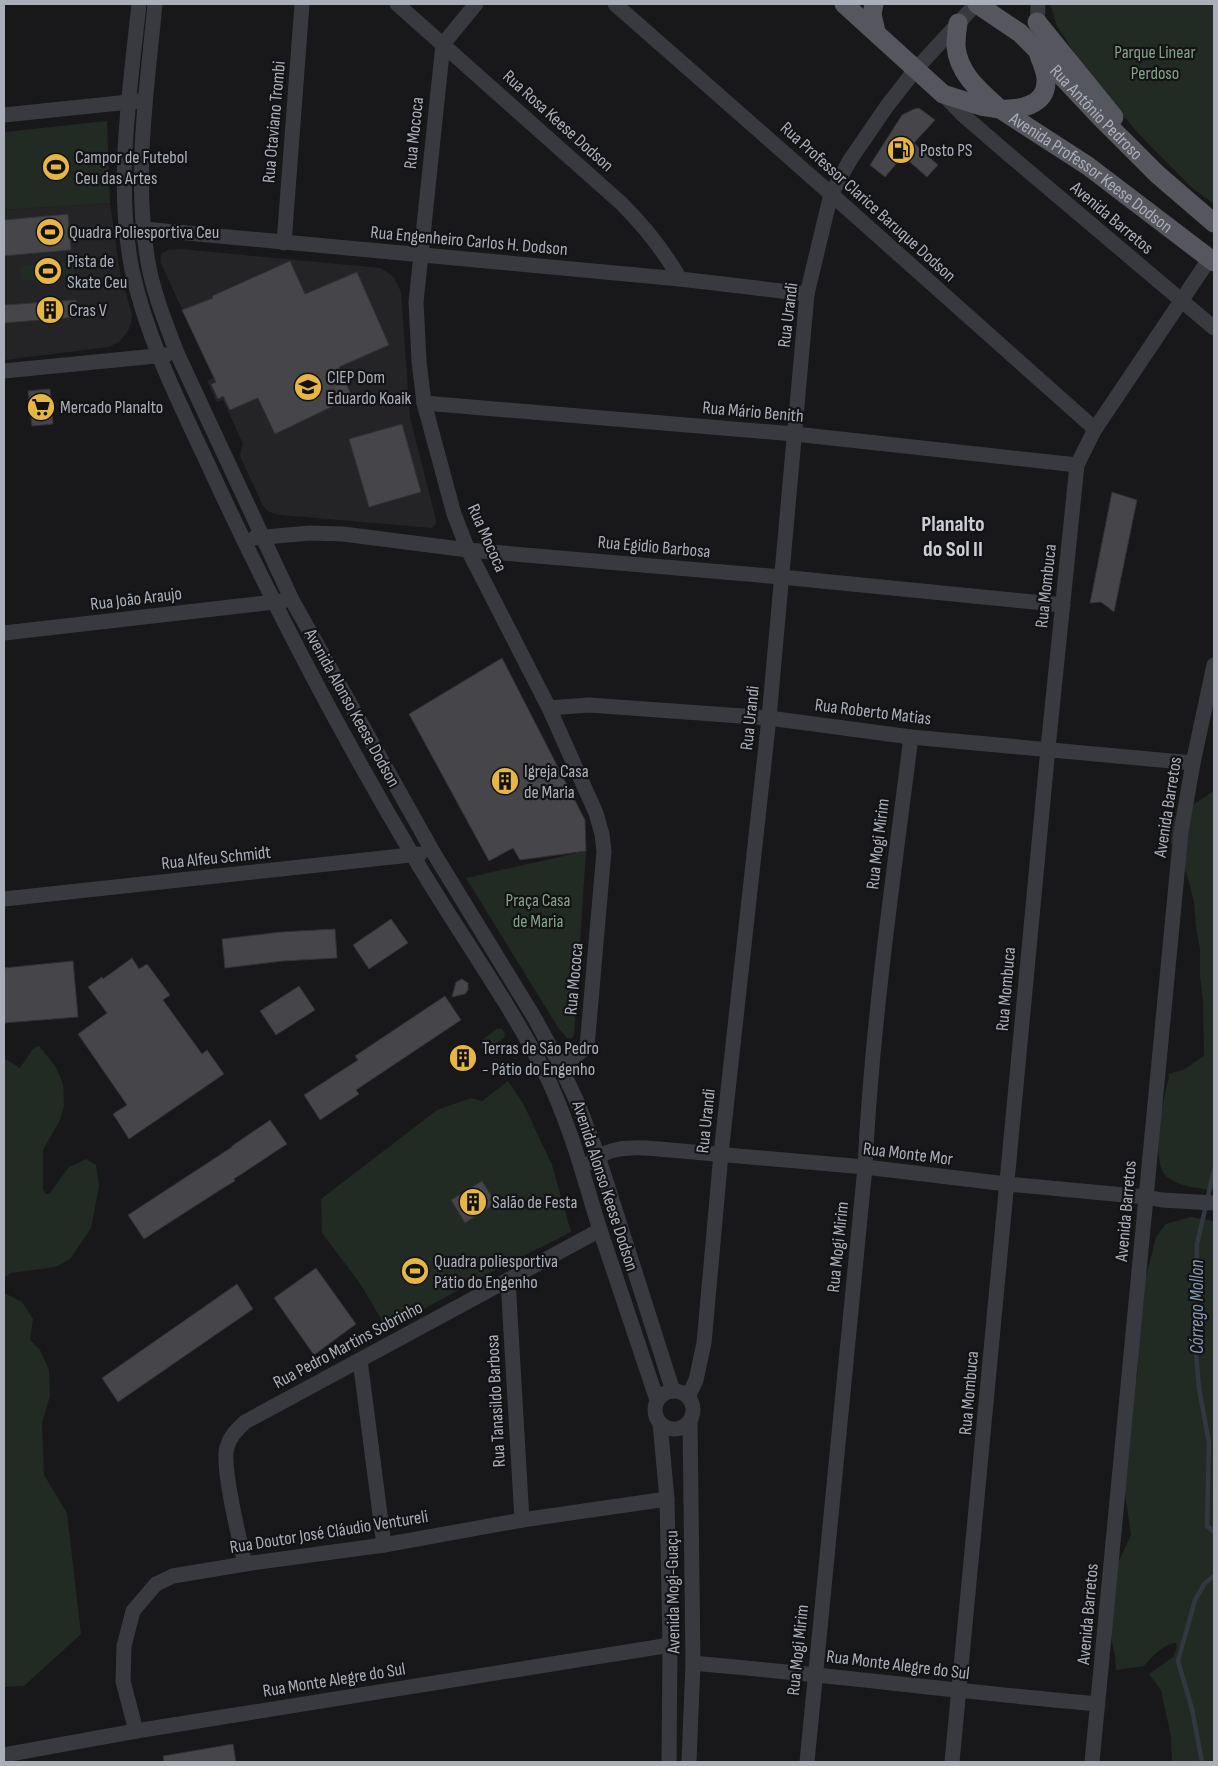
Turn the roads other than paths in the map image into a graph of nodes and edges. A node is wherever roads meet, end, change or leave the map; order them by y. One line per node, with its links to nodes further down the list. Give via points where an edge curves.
1 (139, 4): 18 (street, Avenida Alonso Keese Dodson)
2 (155, 4): 17 (street, Avenida Alonso Keese Dodson)
3 (302, 4): 26 (street, Rua Otaviano Trombi)
4 (397, 4): 13 (street, Rua Rosa Keese Dodson)
5 (476, 4): 13 (street)
6 (615, 4): 22 (street, Rua Professor Clarice Baruque Dodson)
7 (844, 4): 12 (main road, Avenida Professor Keese Dodson)
8 (874, 4): 12 (main road, via 872,14)
9 (977, 4): 11 (street); 14 (main road, Rua Antônio Pedroso, via 1020,33)
10 (1038, 13): 14 (street); 21 (main road)
11 (958, 23): 15 (street, Rua Urandi); 19 (main road, via 958,60 980,92)
12 (876, 32): 15 (main road, Avenida Professor Keese Dodson)
13 (442, 44): 27 (street, Rua Mococa); 29 (street, Rua Rosa Keese Dodson, via 621,203 664,252)
14 (1037, 50): 19 (main road, via 1046,81 1045,89 1031,105 1017,110); 21 (main road, Rua Antônio Pedroso)
15 (916, 69): 16 (main road, Avenida Professor Keese Dodson); 22 (street, Rua Urandi, via 850,160)
16 (943, 94): 19 (main road, Avenida Professor Keese Dodson); 31 (street, Avenida Barretos, via 985,134)
17 (146, 101): 18 (street); 24 (street, Avenida Alonso Keese Dodson, via 141,178)
18 (129, 102): 20 (street); 25 (street, Avenida Alonso Keese Dodson, via 124,180)
19 (1000, 110): 28 (main road, Avenida Professor Keese Dodson, via 1088,166)
20 (4, 115)
21 (1157, 174): 23 (main road, Rua Antônio Pedroso)
22 (831, 194): 30 (street, Rua Urandi); 37 (street, Rua Professor Clarice Baruque Dodson)
23 (1214, 223)
24 (144, 229): 25 (street, Rua Engenheiro Carlos H. Dodson); 26 (street, Rua Engenheiro Carlos H. Dodson); 33 (street, Avenida Alonso Keese Dodson, via 148,264)
25 (127, 232): 34 (street, Avenida Alonso Keese Dodson, via 132,270)
26 (284, 243): 27 (street, Rua Engenheiro Carlos H. Dodson)
27 (420, 255): 29 (street, Rua Engenheiro Carlos H. Dodson); 36 (street, Rua Mococa, via 416,302)
28 (1212, 260): 31 (street, Rua Mombuca)
29 (680, 279): 30 (street, Rua Engenheiro Carlos H. Dodson)
30 (807, 294): 38 (street, Rua Urandi)
31 (1182, 300): 32 (street, Avenida Barretos); 37 (street, Rua Mombuca)
32 (1214, 328)
33 (177, 353): 34 (street); 40 (street, Avenida Alonso Keese Dodson)
34 (158, 356): 35 (street); 41 (street, Avenida Alonso Keese Dodson)
35 (4, 371)
36 (424, 403): 38 (street, Rua Mário Benith); 42 (street, Rua Mococa, via 454,514)
37 (1095, 429): 39 (street, Rua Mombuca)
38 (795, 434): 39 (street, Rua Mário Benith); 43 (street, Rua Urandi)
39 (1077, 465): 46 (street, Rua Mombuca)
40 (262, 537): 41 (street, Rua Egidio Barbosa); 42 (street, Rua Egidio Barbosa, via 343,534); 44 (street, Avenida Alonso Keese Dodson)
41 (243, 539): 45 (street, Avenida Alonso Keese Dodson)
42 (468, 550): 43 (street, Rua Egidio Barbosa); 49 (street, Rua Mococa)
43 (781, 577): 46 (street, Rua Egidio Barbosa); 50 (street, Rua Urandi)
44 (292, 600): 45 (street, Rua João Araujo); 54 (street, Avenida Alonso Keese Dodson)
45 (273, 602): 47 (street, Rua João Araujo); 55 (street, Avenida Alonso Keese Dodson)
46 (1063, 605): 52 (street, Rua Mombuca)
47 (4, 633)
48 (1214, 665): 53 (street, Avenida Barretos)
49 (549, 708): 50 (street, Rua Roberto Matias, via 589,705); 57 (street, Rua Mococa, via 596,813 604,851 587,1047)
50 (769, 718): 51 (street, Rua Roberto Matias); 58 (street, Rua Urandi)
51 (911, 737): 52 (street, Rua Roberto Matias); 60 (street, Rua Mogi Mirim, via 869,1092)
52 (1048, 748): 53 (street, Rua Roberto Matias); 62 (street, Rua Mombuca)
53 (1193, 763): 63 (street, Avenida Barretos, via 1181,832)
54 (433, 852): 55 (street, Rua Alfeu Schmidt); 57 (street, Avenida Alonso Keese Dodson)
55 (413, 856): 56 (street, Rua Alfeu Schmidt); 61 (street, Avenida Alonso Keese Dodson, via 544,1071)
56 (4, 899)
57 (559, 1063): 59 (street, Avenida Alonso Keese Dodson)
58 (721, 1154): 59 (street, Rua Monte Mor, via 629,1147); 60 (street, Rua Monte Mor); 69 (street, Rua Urandi, via 704,1344 696,1380)
59 (598, 1156): 61 (street); 68 (street, Avenida Alonso Keese Dodson)
60 (865, 1167): 62 (street, Rua Monte Mor); 79 (street, Rua Mogi Mirim)
61 (582, 1171): 65 (street, Avenida Alonso Keese Dodson)
62 (1007, 1184): 63 (street, Rua Monte Mor); 80 (street, Rua Mombuca)
63 (1146, 1197): 64 (street, Rua Monte Mor); 81 (street, Avenida Barretos)
64 (1214, 1203)
65 (600, 1230): 66 (street, Rua Pedro Martins Sobrinho); 70 (street, Avenida Alonso Keese Dodson)
66 (508, 1280): 67 (street, Rua Pedro Martins Sobrinho); 74 (street, Rua Tanasildo Barbosa)
67 (360, 1360): 75 (street); 76 (street, Rua Pedro Martins Sobrinho, via 245,1422 234,1432 226,1449 227,1471)
68 (673, 1391): 69 (street); 70 (street)
69 (688, 1397): 71 (street, via 693,1409)
70 (657, 1400): 72 (street, via 655,1412)
71 (690, 1421): 72 (street, via 679,1429); 78 (street, Avenida Mogi-Guaçu)
72 (660, 1423): 73 (street, Avenida Mogi-Guaçu)
73 (667, 1499): 74 (street, Rua Doutor José Cláudio Ventureli); 77 (street, Avenida Mogi-Guaçu)
74 (522, 1520): 75 (street, Rua Doutor José Cláudio Ventureli)
75 (384, 1545): 76 (street, Rua Doutor José Cláudio Ventureli)
76 (245, 1564): 82 (street, Rua Doutor José Cláudio Ventureli, via 173,1576 156,1584 133,1611 124,1646 123,1682)
77 (670, 1645): 82 (street, Rua Monte Alegre do Sul); 84 (street, Avenida Mogi-Guaçu)
78 (693, 1663): 79 (street, Rua Monte Alegre do Sul); 85 (street, Avenida Mogi-Guaçu)
79 (814, 1674): 80 (street, Rua Monte Alegre do Sul); 86 (street, Rua Mogi Mirim)
80 (960, 1692): 81 (street, Rua Monte Alegre do Sul); 87 (street, Rua Mombuca)
81 (1098, 1704): 88 (street, Avenida Barretos)
82 (136, 1731): 83 (street, Rua Monte Alegre do Sul)
83 (9, 1757)
84 (669, 1762)
85 (689, 1762)
86 (806, 1762)
87 (952, 1762)
88 (1092, 1762)

